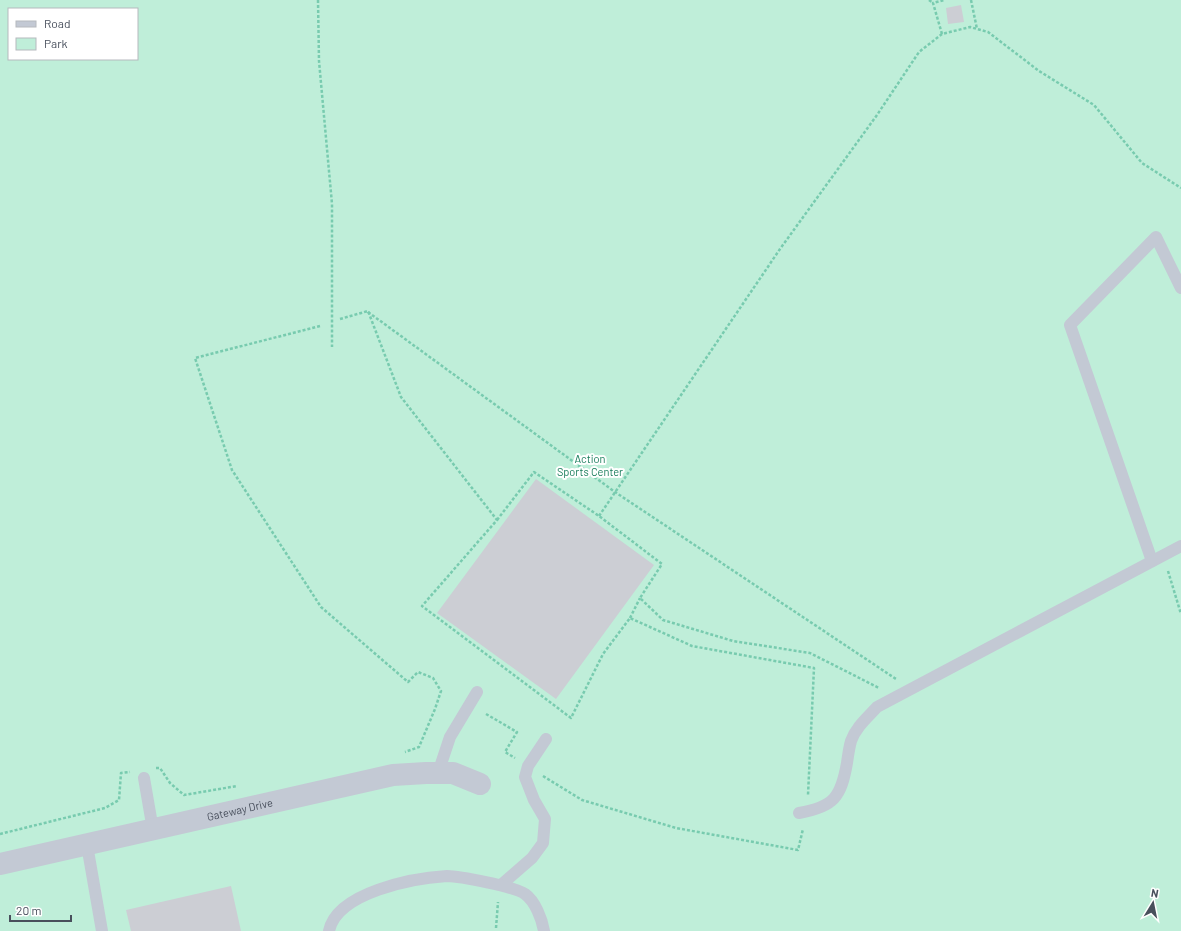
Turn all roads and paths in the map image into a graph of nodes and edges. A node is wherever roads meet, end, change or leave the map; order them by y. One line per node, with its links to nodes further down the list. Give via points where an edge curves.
1 (318, 0): 13 (path, via 319,61 332,204)
2 (929, 0): 5 (path)
3 (944, 0): 5 (path)
4 (971, 0): 6 (path)
5 (933, 3): 7 (path)
6 (977, 29): 7 (path, via 970,27); 8 (path, via 988,32 1039,71 1094,105 1142,163)
7 (942, 34): 14 (path, via 919,52)
8 (1181, 188)
9 (1181, 288): 18 (lane, via 1156,237 1070,325)
10 (368, 311): 11 (path); 14 (path); 16 (path, via 401,397)
11 (340, 319)
12 (320, 326): 28 (path, via 195,358 232,470 321,607 408,682 418,672 433,678 441,691 419,747)
13 (332, 347)
14 (615, 492): 15 (path); 23 (path)
15 (599, 516): 16 (path, via 534,472); 20 (path, via 662,564)
16 (497, 520): 22 (path, via 422,606 571,718 603,654)
17 (1181, 546): 18 (lane)
18 (1152, 561): 36 (lane, via 877,707 858,726 851,742 844,782 833,800 820,808)
19 (1167, 569): 21 (path)
20 (640, 598): 22 (path); 24 (path, via 663,620 733,641 810,653)
21 (1181, 614)
22 (630, 618): 35 (path, via 692,646 814,668 808,798)
23 (899, 682)
24 (884, 691)
25 (477, 692): 31 (lane, via 450,737)
26 (486, 714): 29 (path, via 516,732 505,752)
27 (546, 739): 29 (lane)
28 (398, 754)
29 (528, 766): 37 (path, via 582,800 676,828 798,850); 42 (lane, via 525,777 545,819 543,843 532,858)
30 (152, 769): 34 (path, via 160,768 170,783 184,796)
31 (438, 773): 33 (street, Gateway Drive, via 453,773); 38 (street, Gateway Drive, via 393,776)
32 (140, 775): 38 (lane); 39 (path, via 121,773 119,800 105,808)
33 (480, 784)
34 (237, 786)
35 (814, 796)
36 (799, 813)
37 (803, 828)
38 (153, 830): 40 (street, Gateway Drive)
39 (0, 834)
40 (87, 845): 41 (street, Gateway Drive); 44 (lane)
41 (0, 864)
42 (501, 885): 43 (path); 45 (lane, via 449,876 403,882 362,896 341,910); 46 (lane, via 524,894 534,904)
43 (496, 928)
44 (102, 931)
45 (329, 931)
46 (544, 931)

